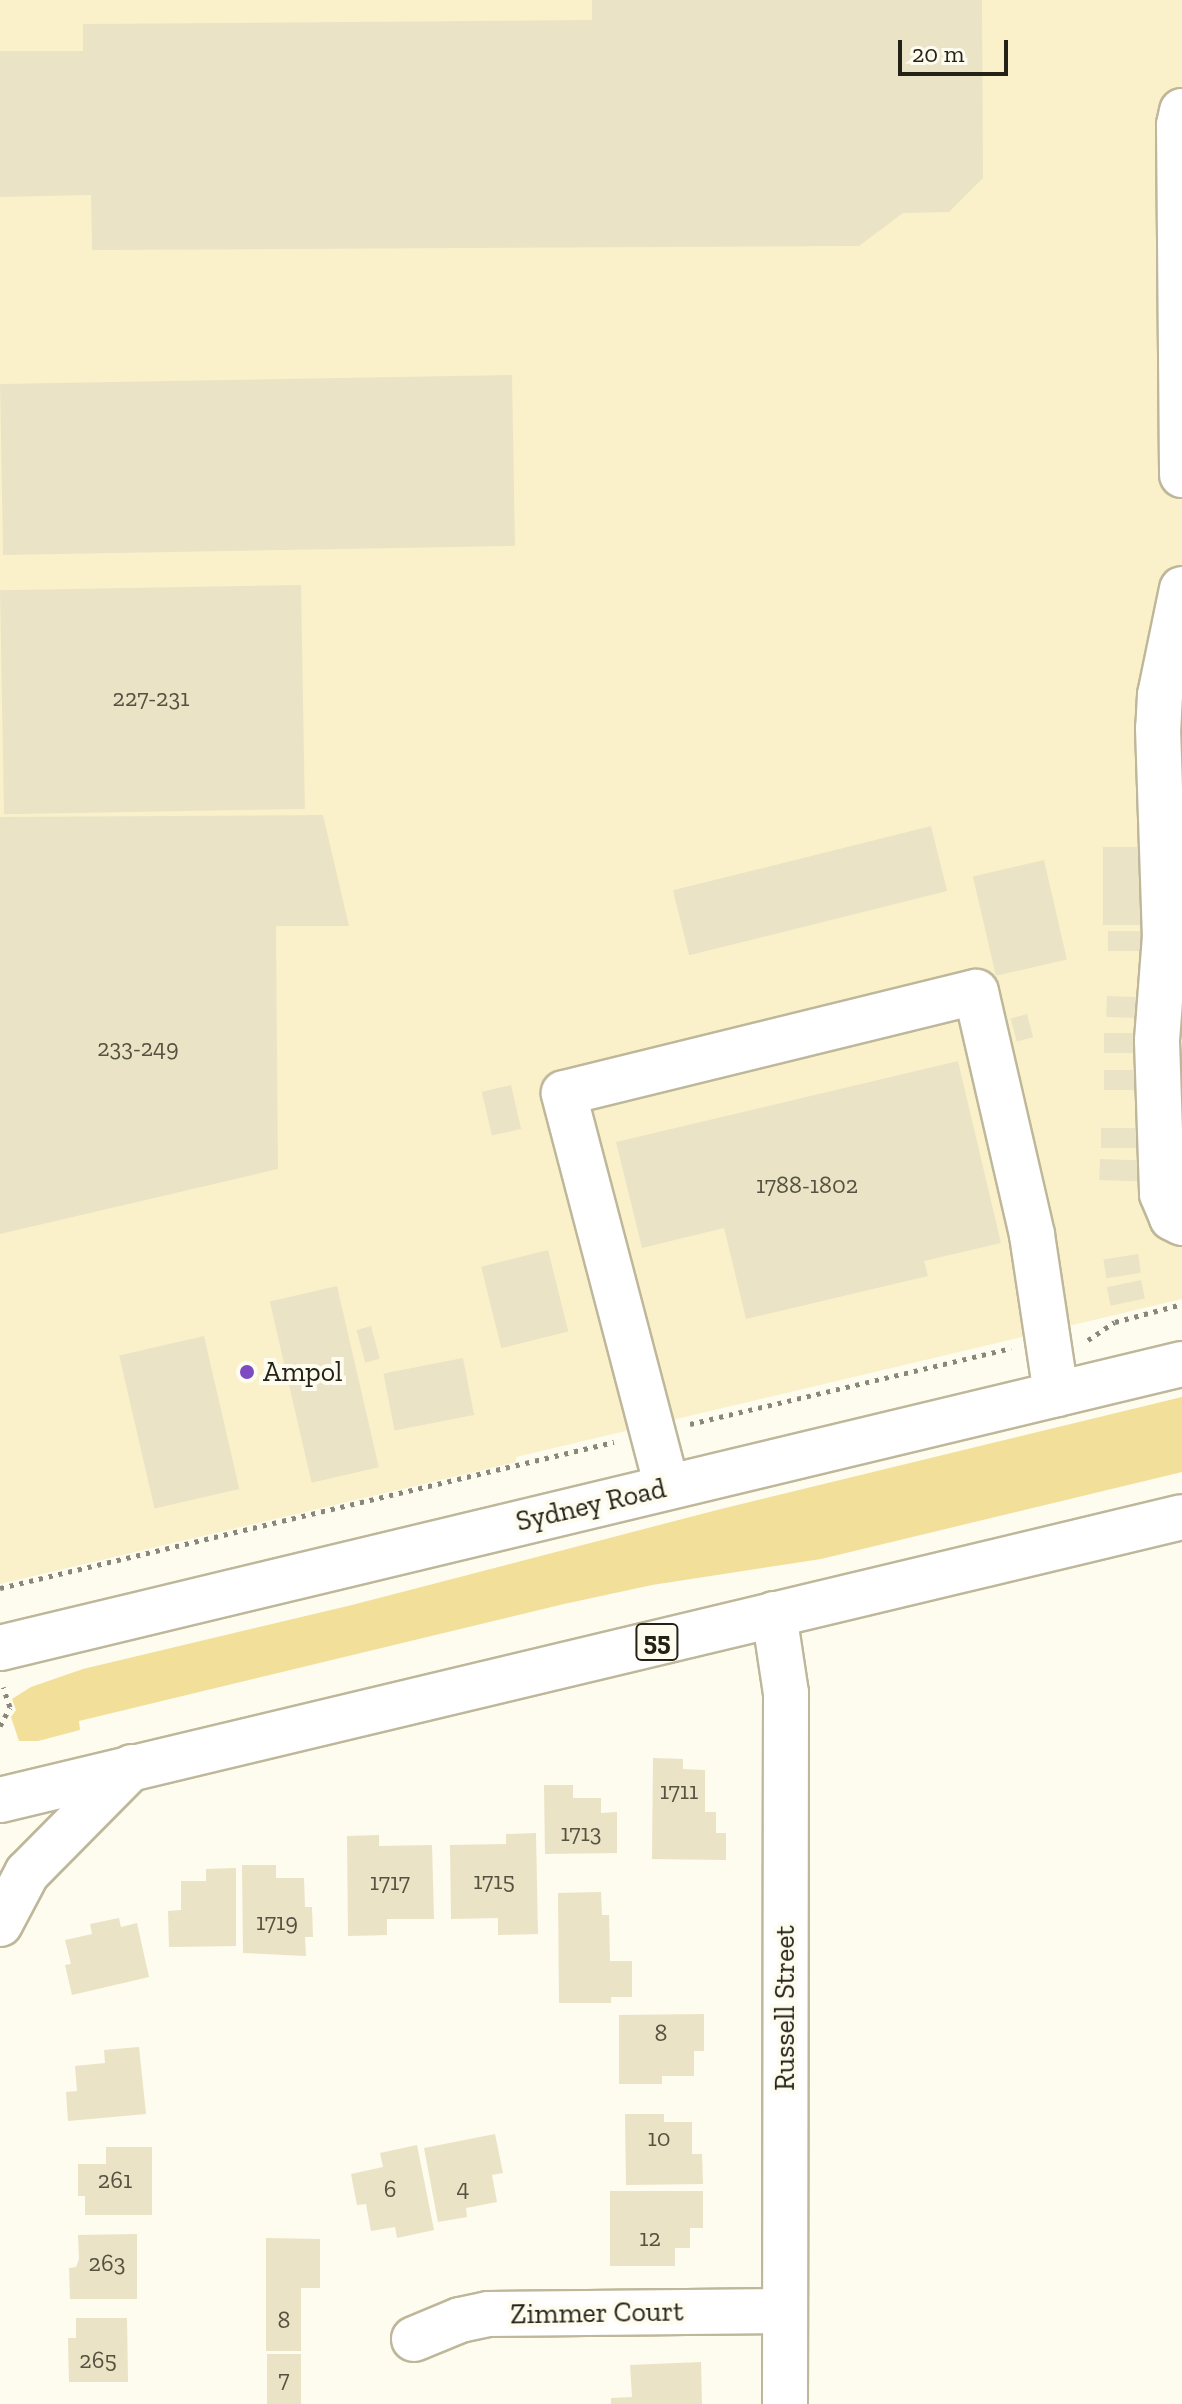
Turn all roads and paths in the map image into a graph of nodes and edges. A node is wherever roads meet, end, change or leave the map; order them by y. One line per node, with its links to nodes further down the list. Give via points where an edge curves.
1 (1182, 111): 2 (main road)
2 (1182, 475)
3 (1180, 608): 4 (main road, via 1160,695)
4 (1171, 790): 5 (main road)
5 (1173, 936): 6 (main road)
6 (1170, 1040): 7 (main road)
7 (1171, 1154): 8 (main road, via 1165,1208)
8 (1182, 1223)
9 (1182, 1304): 10 (path, via 1115,1322 1082,1342)
10 (1049, 1344): 12 (main road); 13 (path, via 1016,1347); 13 (main road, via 1032,1235 976,992 564,1093)
11 (1182, 1364): 12 (main road, Sydney Road)
12 (1056, 1394): 14 (main road, Sydney Road)
13 (654, 1432): 14 (main road); 16 (path)
14 (667, 1487): 18 (main road, Sydney Road)
15 (1182, 1517): 17 (main road, 55)
16 (0, 1588)
17 (774, 1614): 21 (main road, 55); 24 (main road, Russell Street, via 786,1693)
18 (0, 1648)
19 (0, 1679): 20 (path, via 10,1707)
20 (0, 1726)
21 (132, 1767): 22 (main road, 55); 23 (main road, via 27,1873)
22 (0, 1800)
23 (0, 1924)
24 (785, 2311): 25 (main road, Zimmer Court, via 488,2314); 26 (main road, Russell Street)
25 (414, 2339)
26 (785, 2404)

